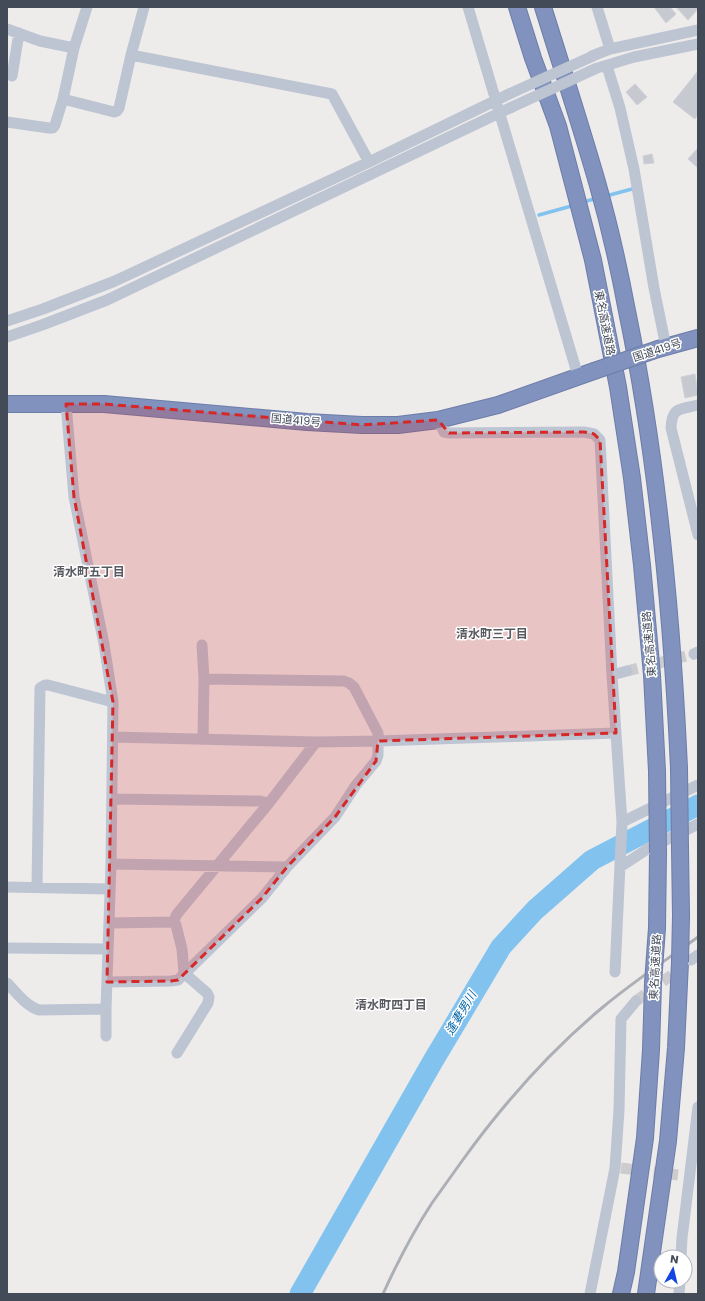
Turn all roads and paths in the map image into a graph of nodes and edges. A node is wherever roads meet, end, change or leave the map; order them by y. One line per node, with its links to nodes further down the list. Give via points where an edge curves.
1 (87, 7): 11 (street)
2 (144, 7): 13 (street)
3 (468, 7): 17 (street)
4 (517, 7): 69 (highway, 東名高速道路, bridge, via 561,141 593,260 618,387 632,478 652,675 658,853 651,1050 645,1138)
5 (543, 7): 57 (highway, 東名高速道路, bridge, via 598,184 635,354 654,476 675,672 681,916)
6 (597, 7): 12 (street)
7 (7, 29): 9 (street)
8 (698, 30): 12 (street)
9 (19, 33): 11 (street, via 40,41); 15 (street)
10 (698, 44): 14 (street, via 634,57)
11 (74, 48): 16 (street)
12 (610, 49): 17 (street, bridge)
13 (131, 55): 16 (street, via 117,111); 20 (street, via 332,94)
14 (602, 67): 18 (street, bridge); 24 (street, via 620,108 634,169)
15 (12, 76)
16 (63, 99): 19 (street, via 53,128)
17 (496, 101): 18 (street); 20 (street)
18 (499, 112): 22 (street, via 107,300); 25 (street)
19 (7, 122)
20 (369, 162): 21 (street, via 115,281)
21 (7, 321)
22 (7, 337)
23 (698, 338): 24 (highway, 国道419号)
24 (662, 348): 25 (highway, 国道419号, bridge)
25 (578, 376): 29 (highway, 国道419号, via 498,405)
26 (7, 404): 27 (highway, 国道419号)
27 (66, 404): 29 (highway, 国道419号, via 104,404 362,425 398,425); 35 (street, via 74,496)
28 (698, 405): 30 (street, via 675,411 671,428)
29 (438, 420): 33 (street, via 444,432 449,433 584,432 594,434 600,440)
30 (698, 535)
31 (202, 645): 34 (street)
32 (626, 671): 33 (street)
33 (612, 675): 36 (street)
34 (204, 679): 38 (street); 39 (street, via 344,681 354,687 378,733)
35 (113, 702): 37 (street); 51 (street, via 48,685 40,688)
36 (616, 733): 39 (street); 44 (street)
37 (113, 737): 38 (street); 42 (street)
38 (203, 738): 40 (street)
39 (378, 741): 40 (street); 49 (street, via 376,761 335,817)
40 (316, 742): 43 (street)
41 (698, 785): 44 (street)
42 (112, 799): 43 (street); 46 (street)
43 (268, 803): 48 (street)
44 (622, 824): 47 (street)
45 (698, 824): 47 (street)
46 (111, 864): 48 (street); 52 (street)
47 (620, 864): 58 (street)
48 (216, 866): 49 (street); 53 (street)
49 (287, 867): 59 (street, via 262,898)
50 (7, 887): 51 (street)
51 (37, 888): 52 (street)
52 (109, 888): 54 (street)
53 (173, 922): 54 (street); 59 (street, via 182,948)
54 (109, 923): 56 (street)
55 (7, 948): 56 (street)
56 (108, 949): 60 (street)
57 (690, 959): 70 (highway, 東名高速道路, via 676,1048 668,1141)
58 (615, 972)
59 (184, 973): 60 (street, via 178,980 170,981); 65 (street, via 207,992 209,997 208,1003)
60 (108, 982): 63 (street)
61 (7, 983): 63 (street, via 29,1005 39,1010)
62 (636, 1001): 68 (street, via 621,1019 618,1168)
63 (106, 1009): 64 (street)
64 (106, 1036)
65 (178, 1053)
66 (698, 1107): 67 (street, via 694,1145 683,1175)
67 (681, 1249)
68 (590, 1294)
69 (621, 1294)
70 (646, 1294)

